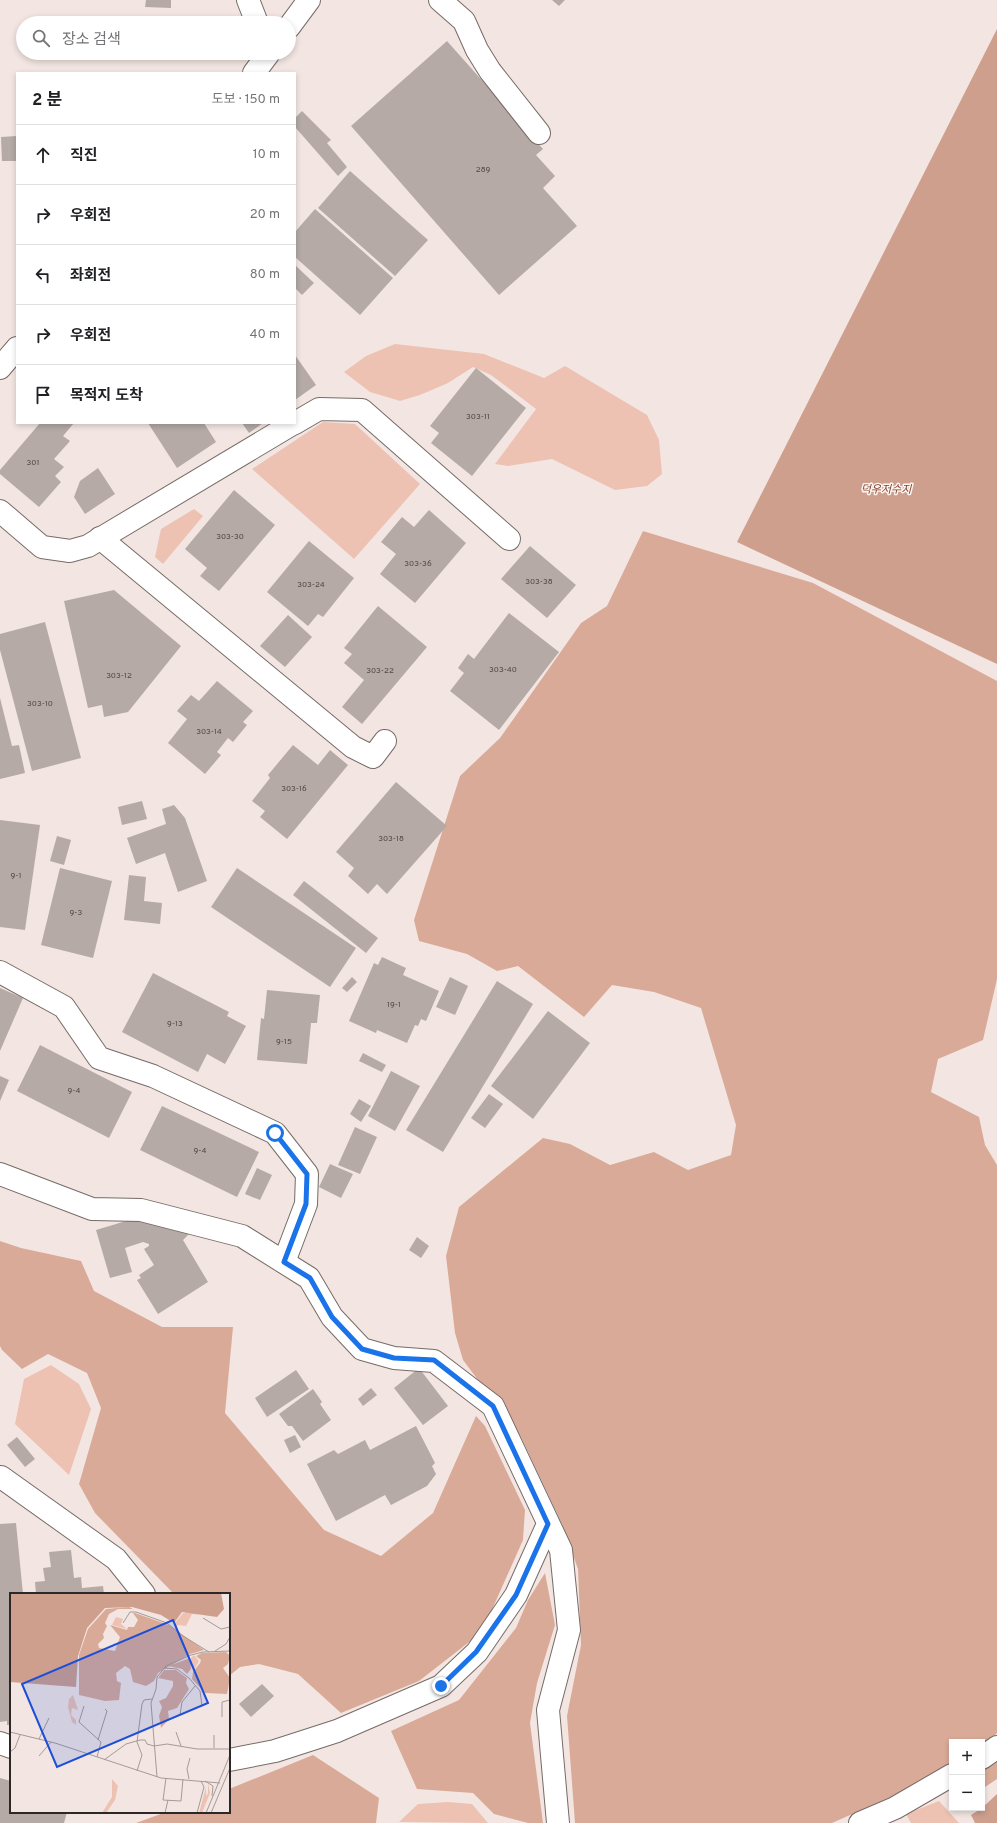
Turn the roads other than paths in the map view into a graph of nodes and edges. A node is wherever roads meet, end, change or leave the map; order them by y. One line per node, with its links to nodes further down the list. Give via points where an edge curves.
1 (248, 0): 4 (street)
2 (309, 0): 5 (street)
3 (440, 0): 8 (street, via 464,22 490,71)
4 (254, 16)
5 (296, 18)
6 (264, 60): 7 (street)
7 (255, 72)
8 (539, 133)
9 (16, 349): 10 (street)
10 (0, 368)
11 (296, 422): 15 (street, via 318,409 362,410)
12 (293, 424): 14 (street)
13 (0, 511): 14 (street, via 42,547 70,551 88,546)
14 (100, 538): 16 (street, via 353,748 373,757)
15 (509, 539)
16 (385, 741)
17 (0, 972): 19 (street, via 64,1007 100,1058 153,1076 275,1133 307,1174 306,1204)
18 (0, 1174): 19 (street, via 92,1209 142,1210 242,1236)
19 (284, 1262): 21 (street, via 310,1278 332,1317 362,1349 394,1358 434,1360 493,1406)
20 (1, 1477): 22 (street, via 116,1559)
21 (548, 1524): 27 (street, via 516,1595 476,1652 441,1686 337,1731 275,1751); 29 (street, via 561,1550 569,1630 548,1710)
22 (143, 1593)
23 (0, 1743): 24 (street)
24 (10, 1747)
25 (997, 1747): 26 (street)
26 (985, 1756)
27 (230, 1757)
28 (949, 1777): 30 (street, via 896,1808)
29 (558, 1823)
30 (860, 1823)

